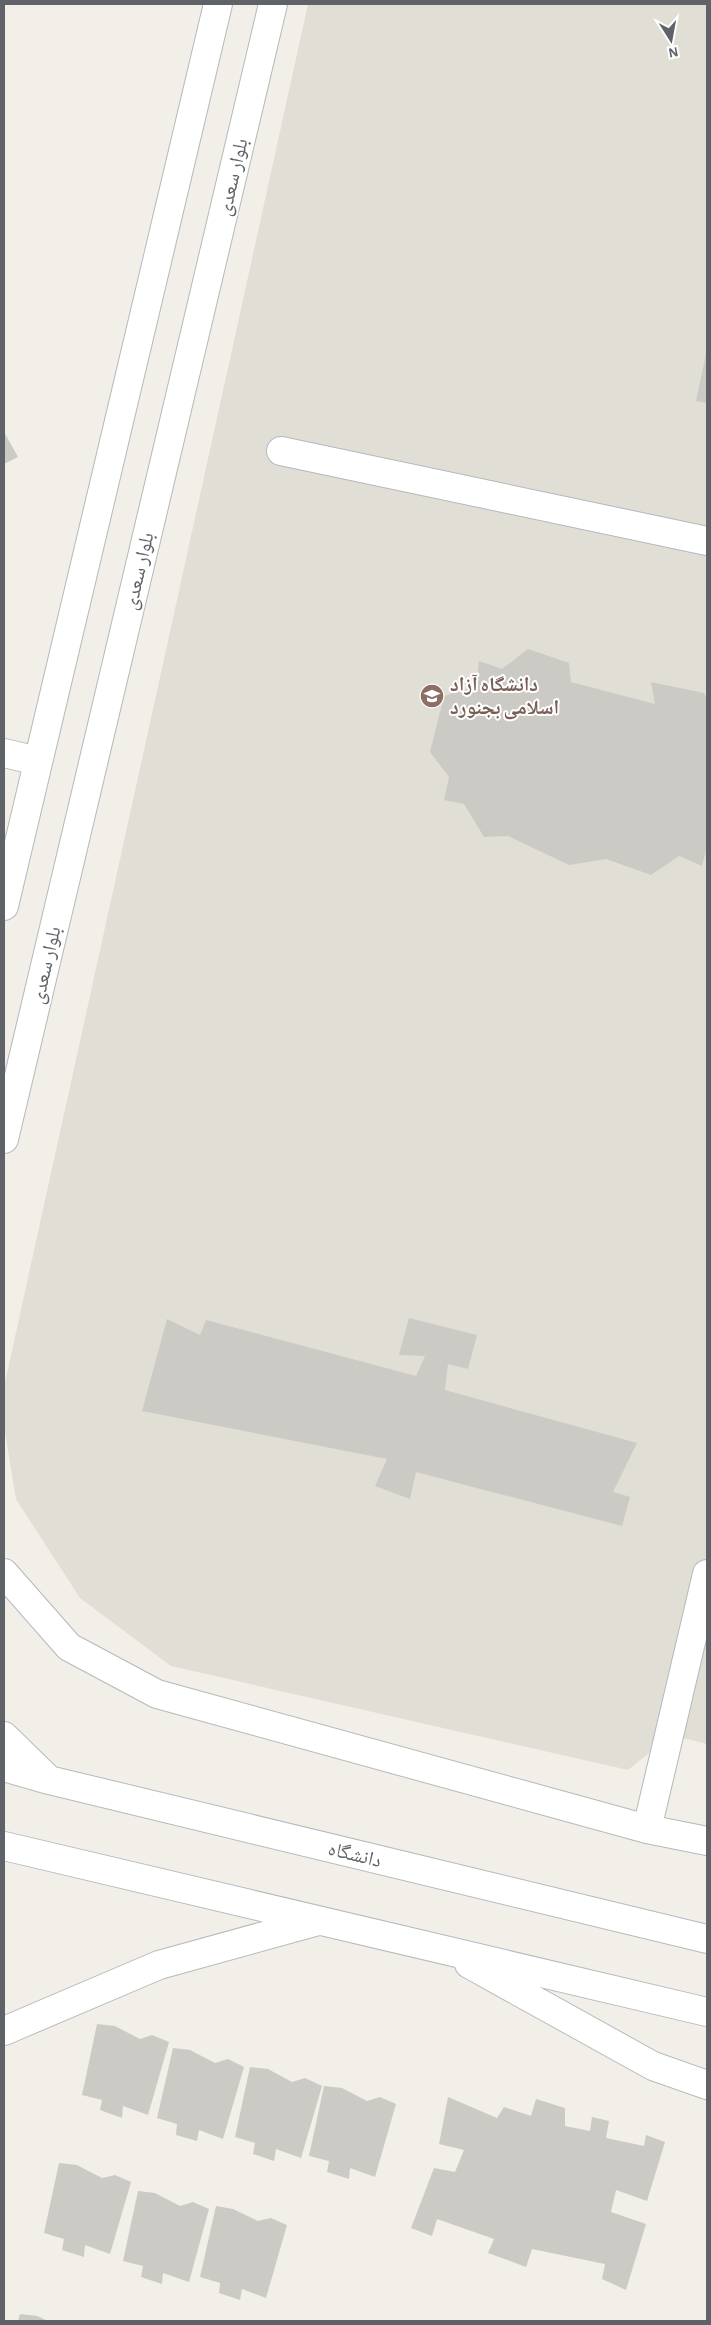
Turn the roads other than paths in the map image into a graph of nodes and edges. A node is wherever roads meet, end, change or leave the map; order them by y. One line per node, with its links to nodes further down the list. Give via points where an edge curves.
1 (218, 4): 6 (street)
2 (273, 4): 8 (street, بلوار سعدی)
3 (280, 451): 4 (street)
4 (707, 541)
5 (4, 753): 6 (street)
6 (38, 761): 7 (street)
7 (4, 906)
8 (4, 1139)
9 (4, 1573): 14 (street, via 69,1647 157,1694)
10 (707, 1574): 14 (street)
11 (4, 1736): 13 (street)
12 (4, 1767): 13 (street, دانشگاه)
13 (49, 1780): 18 (street, دانشگاه)
14 (647, 1829): 15 (street)
15 (707, 1841)
16 (4, 1846): 17 (street)
17 (321, 1920): 19 (street); 21 (street, via 159,1965)
18 (707, 1939)
19 (439, 1948): 20 (street); 22 (street, via 653,2066)
20 (707, 2012)
21 (4, 2031)
22 (707, 2085)

